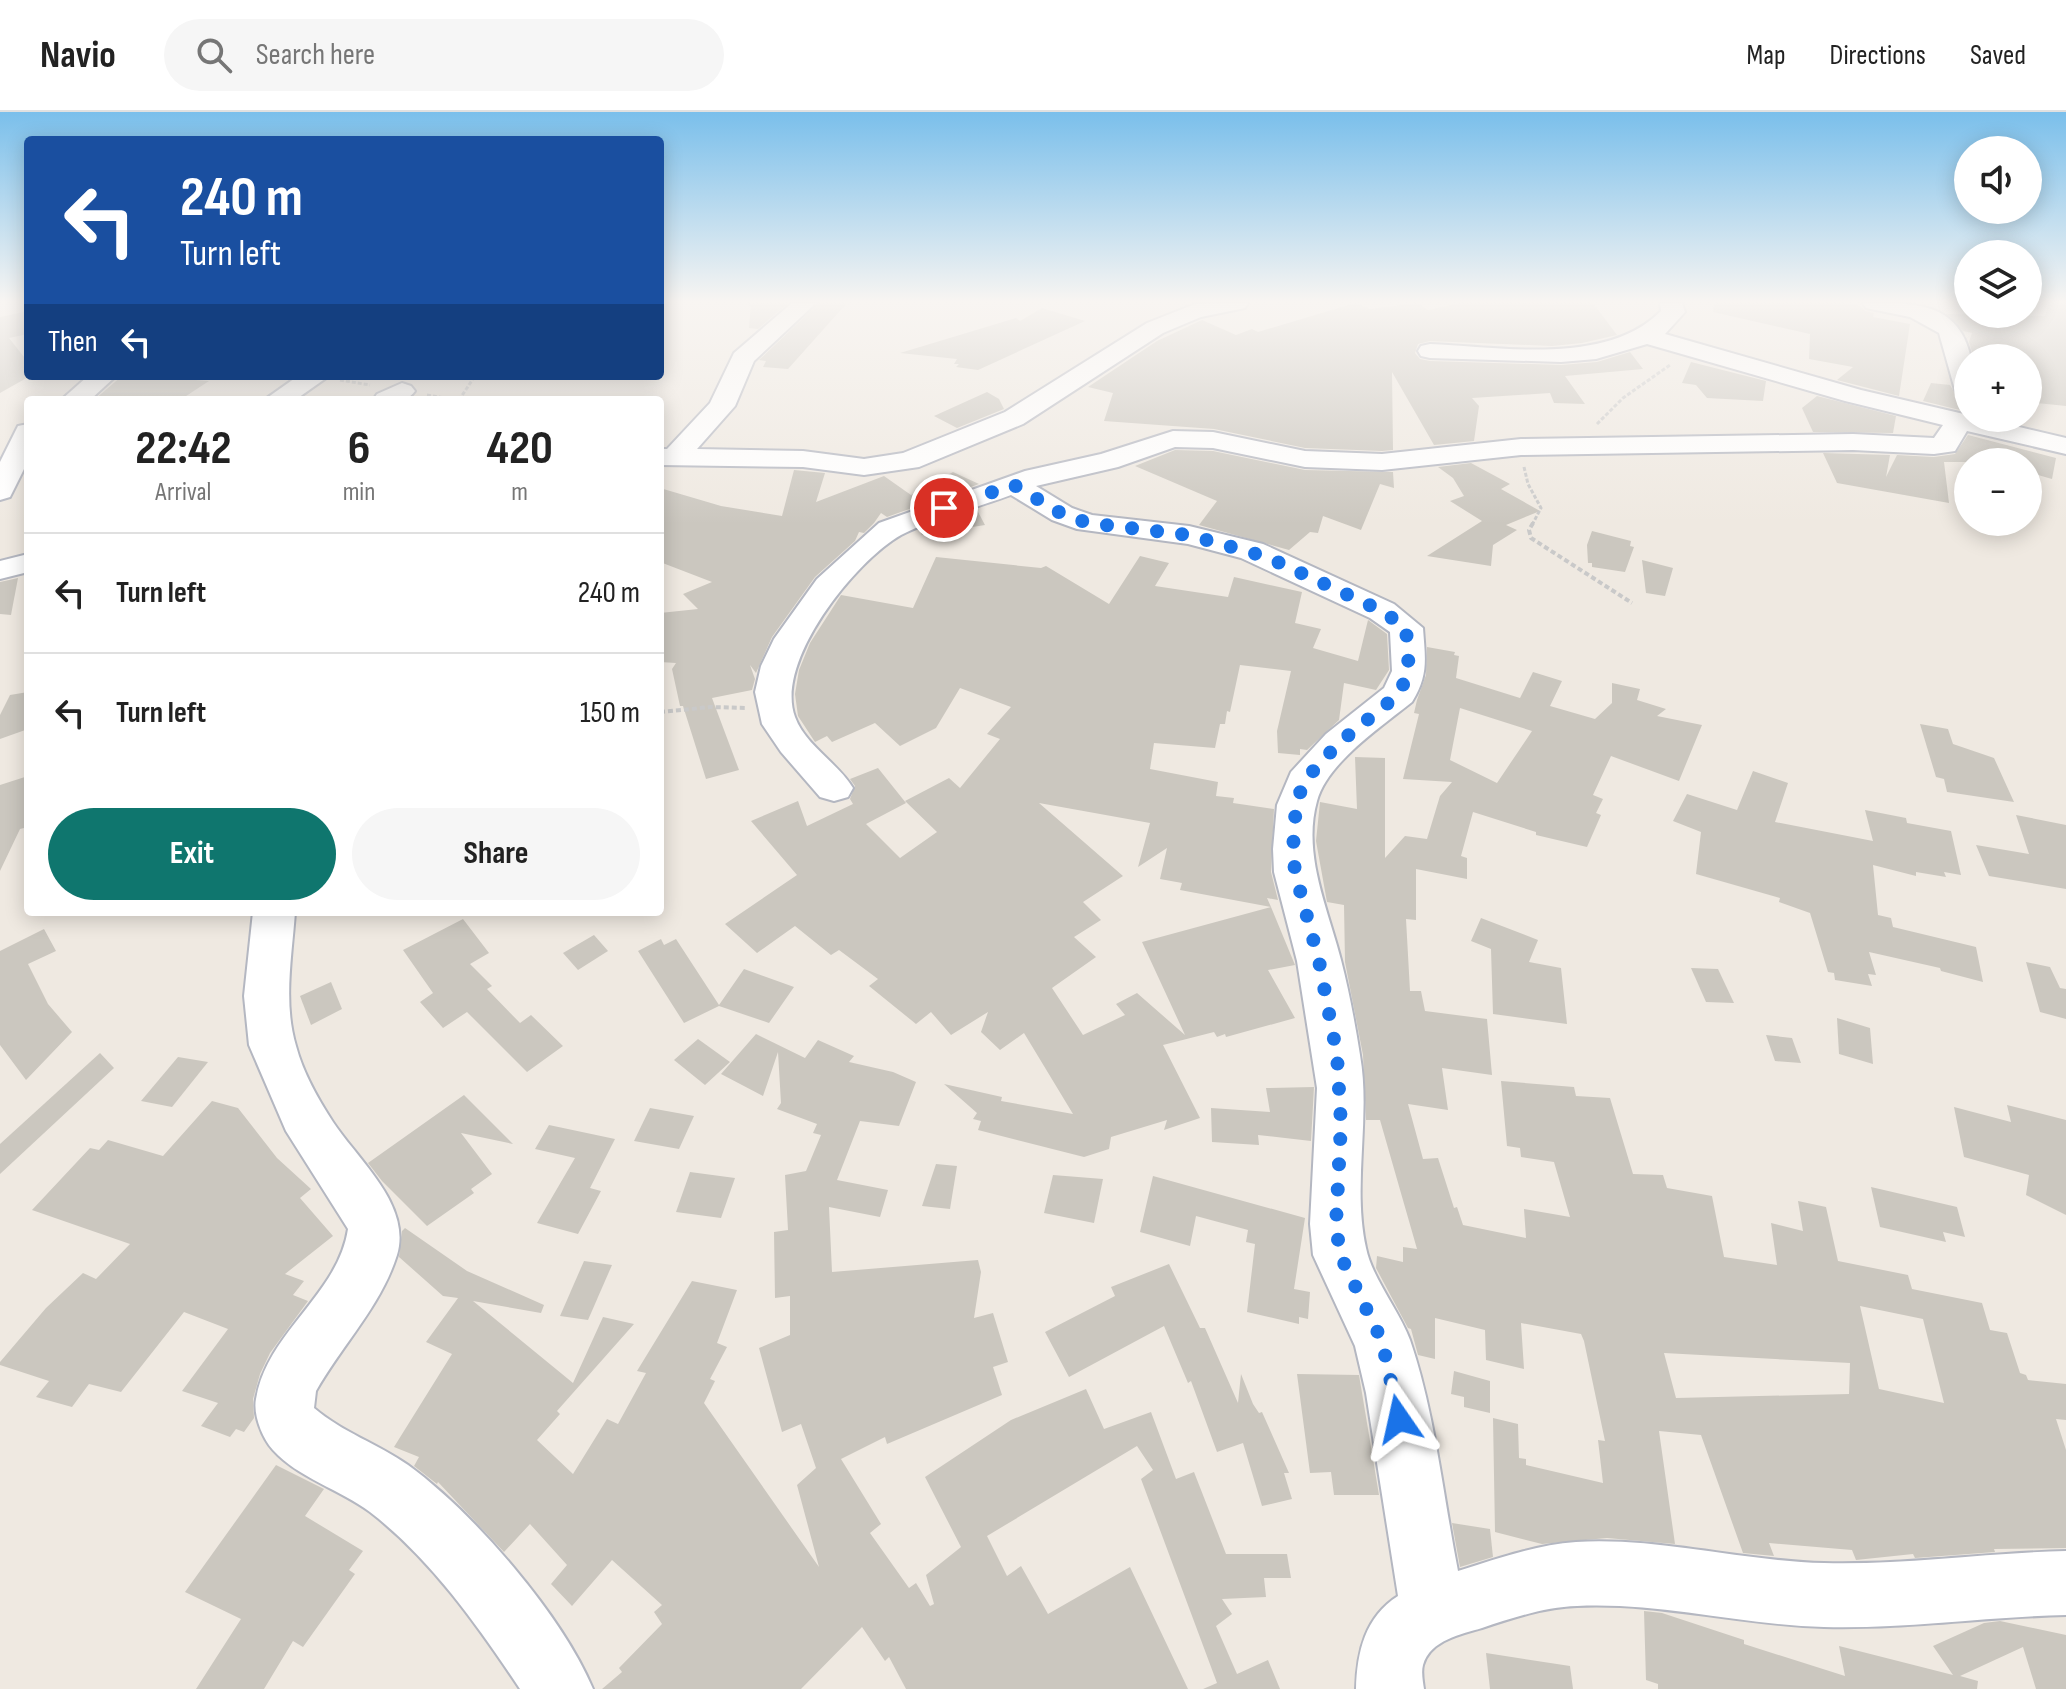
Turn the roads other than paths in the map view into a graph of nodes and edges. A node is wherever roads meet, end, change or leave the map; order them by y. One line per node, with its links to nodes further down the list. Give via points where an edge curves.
1 (735, 377): 15 (street, via 722,406)
2 (1079, 377): 15 (street, via 1014,418 909,461 864,467 803,459)
3 (1787, 377): 8 (street)
4 (98, 380): 6 (street)
5 (310, 380): 7 (street)
6 (79, 396)
7 (284, 396)
8 (1954, 421)
9 (1954, 429): 16 (street, via 1945,445 1934,446 1829,442 1491,449 1382,462 1305,459 1213,440 1173,439)
10 (1997, 432): 13 (street)
11 (2011, 432): 13 (street)
12 (18, 436): 17 (street)
13 (2017, 437): 14 (street)
14 (2066, 446)
15 (667, 457)
16 (1014, 485): 20 (street, via 890,529 831,586 784,650 773,682 775,714); 23 (street, via 1088,523 1189,535 1267,557 1382,611 1406,628 1409,671 1399,694 1339,743 1304,781 1296,805 1293,849 1337,1055 1340,1255 1382,1341)
17 (12, 486)
18 (24, 564): 19 (street)
19 (0, 570)
20 (834, 788)
21 (274, 916): 24 (street, via 268,993 272,1044 316,1137 374,1225 373,1252 360,1280 296,1370 284,1396 287,1421 311,1443 371,1476 414,1509 526,1637)
22 (2066, 1583): 23 (street, via 1822,1595 1575,1574 1519,1584)
23 (1433, 1611): 25 (street, via 1410,1626 1390,1656)
24 (559, 1689)
25 (1390, 1689)

